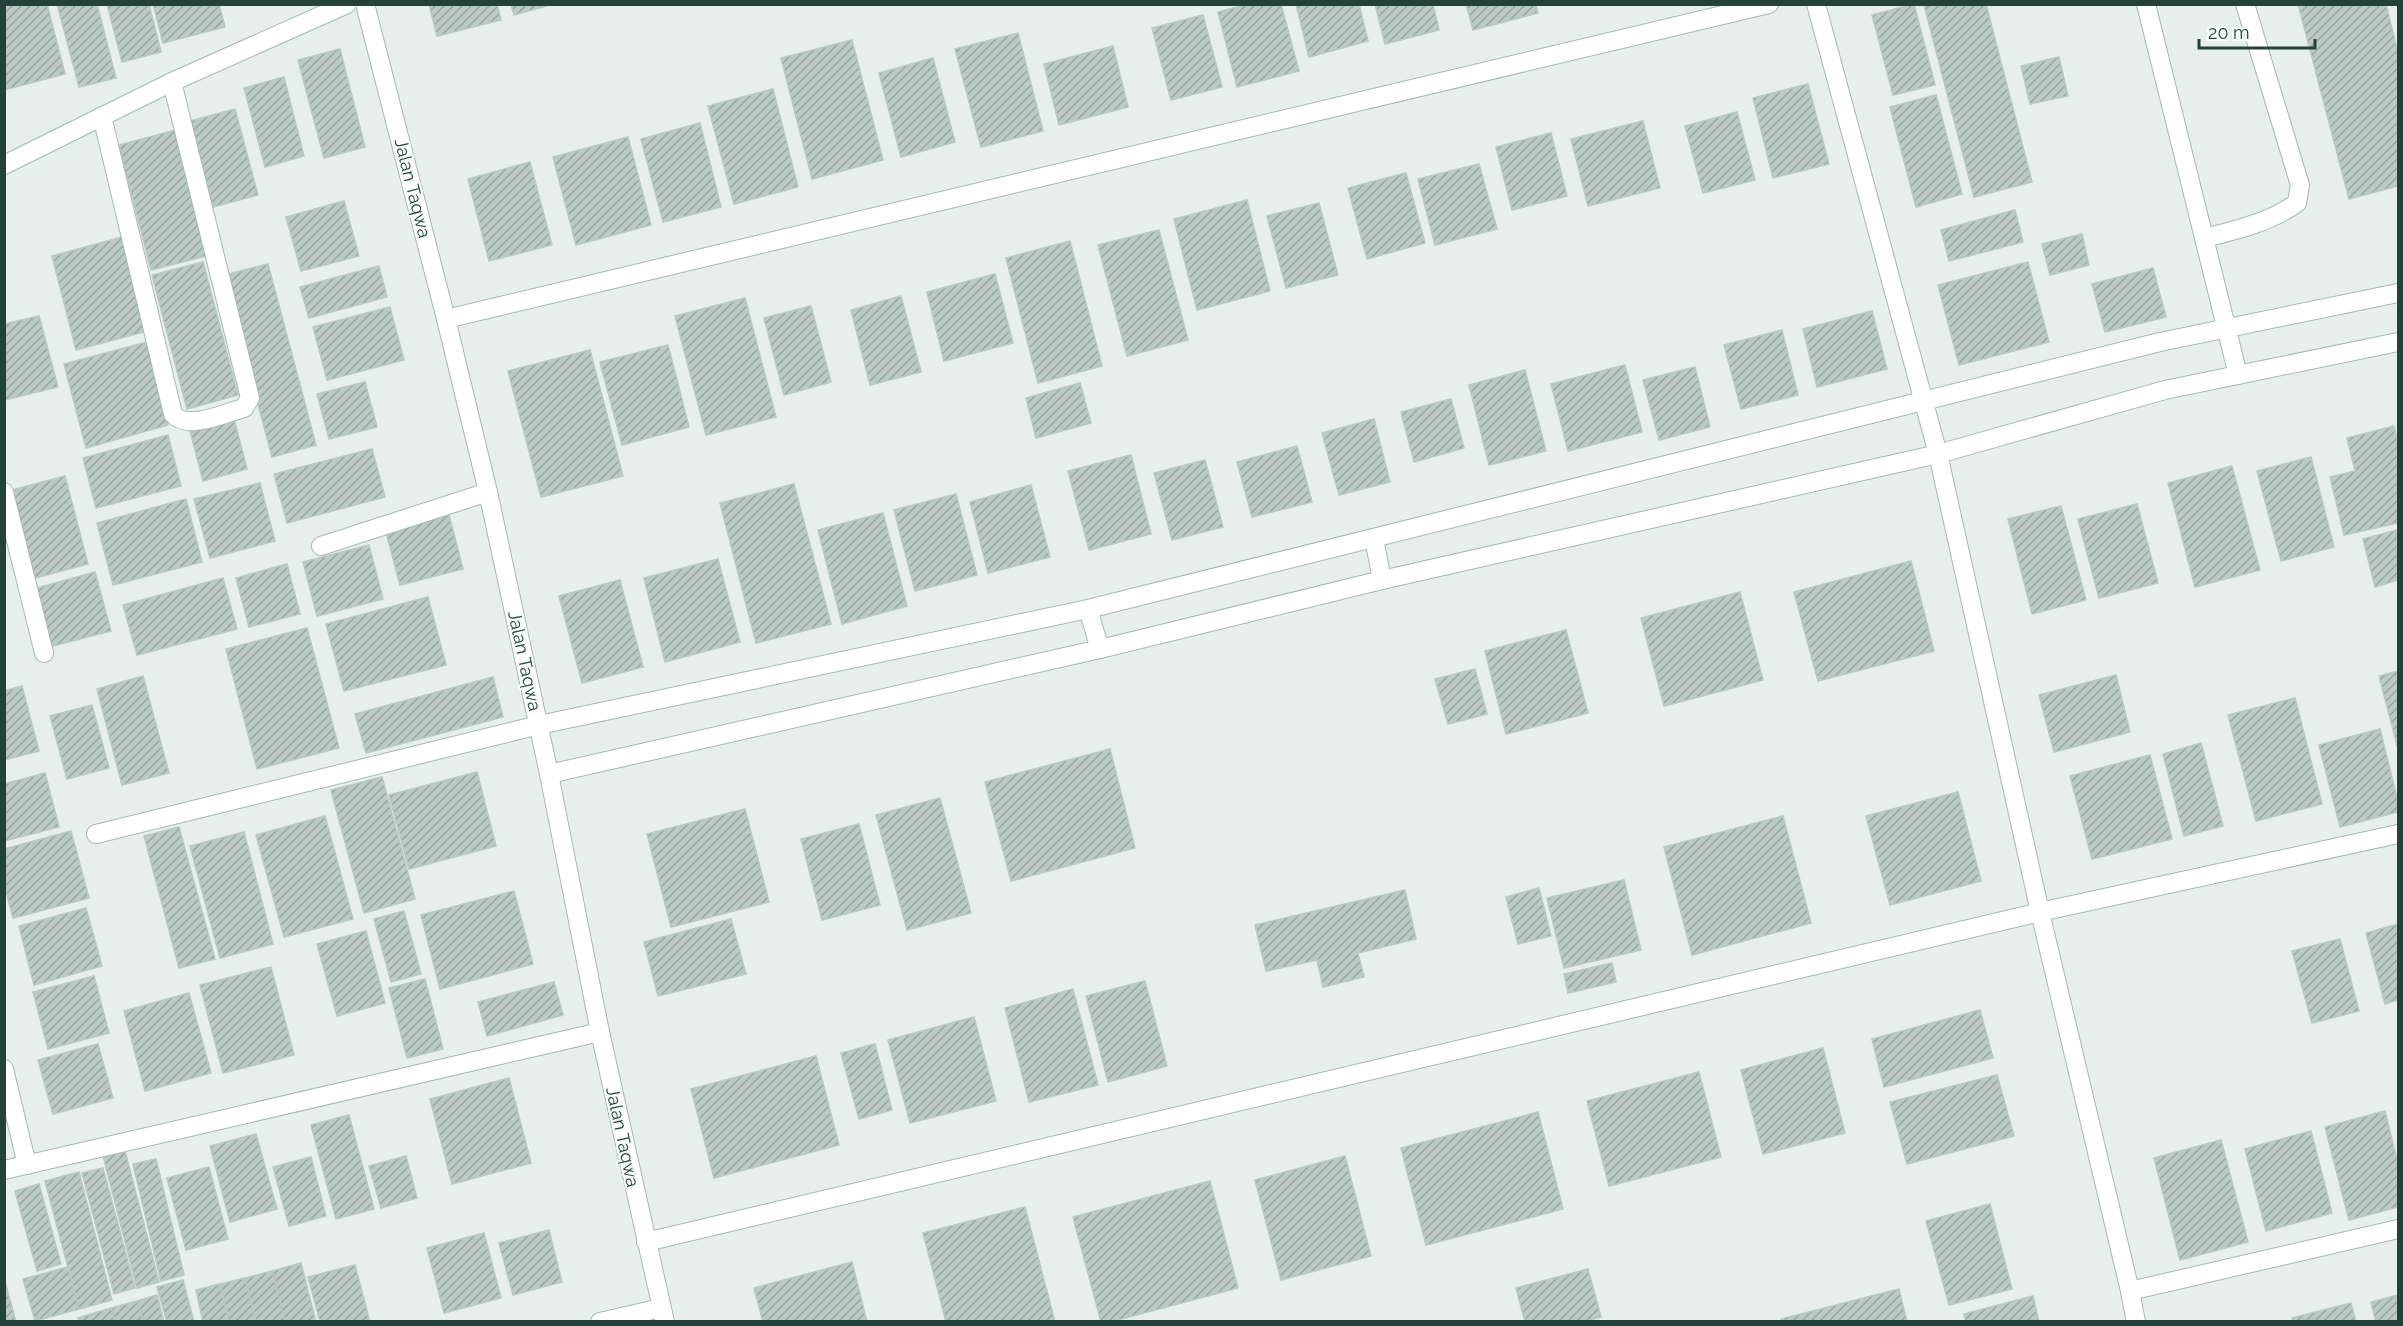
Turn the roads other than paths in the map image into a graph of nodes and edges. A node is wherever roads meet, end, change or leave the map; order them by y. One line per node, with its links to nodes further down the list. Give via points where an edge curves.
1 (347, 4): 7 (street)
2 (365, 4): 12 (street, Jalan Taqwa)
3 (1769, 4): 12 (street)
4 (1816, 4): 16 (street)
5 (2146, 4): 10 (street)
6 (2245, 4): 10 (street, via 2300,185 2297,202 2283,213 2240,230)
7 (172, 82): 8 (street); 8 (street, via 250,398 244,408 195,422 183,422 173,414)
8 (102, 116): 9 (street)
9 (4, 165)
10 (2205, 238): 13 (street)
11 (2398, 293): 13 (street)
12 (446, 319): 19 (street, Jalan Taqwa)
13 (2228, 329): 15 (street); 16 (street)
14 (2398, 342): 15 (street)
15 (2238, 375): 17 (street, via 2166,390)
16 (1924, 400): 17 (street); 20 (street)
17 (1938, 454): 22 (street); 30 (street)
18 (4, 492): 25 (street)
19 (488, 492): 21 (street); 26 (street, Jalan Taqwa)
20 (1374, 538): 22 (street); 23 (street)
21 (321, 546)
22 (1382, 580): 24 (street)
23 (1088, 609): 24 (street); 26 (street)
24 (1100, 648): 27 (street)
25 (44, 653)
26 (539, 725): 27 (street, Jalan Taqwa); 28 (street)
27 (549, 774): 31 (street, Jalan Taqwa)
28 (96, 834)
29 (2398, 834): 30 (street)
30 (2040, 912): 36 (street); 37 (street)
31 (600, 1032): 33 (street); 36 (street, Jalan Taqwa)
32 (4, 1069): 33 (street)
33 (27, 1165): 34 (street)
34 (4, 1170)
35 (2398, 1229): 37 (street)
36 (646, 1242): 38 (street, Jalan Taqwa)
37 (2130, 1291): 40 (street)
38 (663, 1315): 39 (street)
39 (600, 1322)
40 (2136, 1322)

